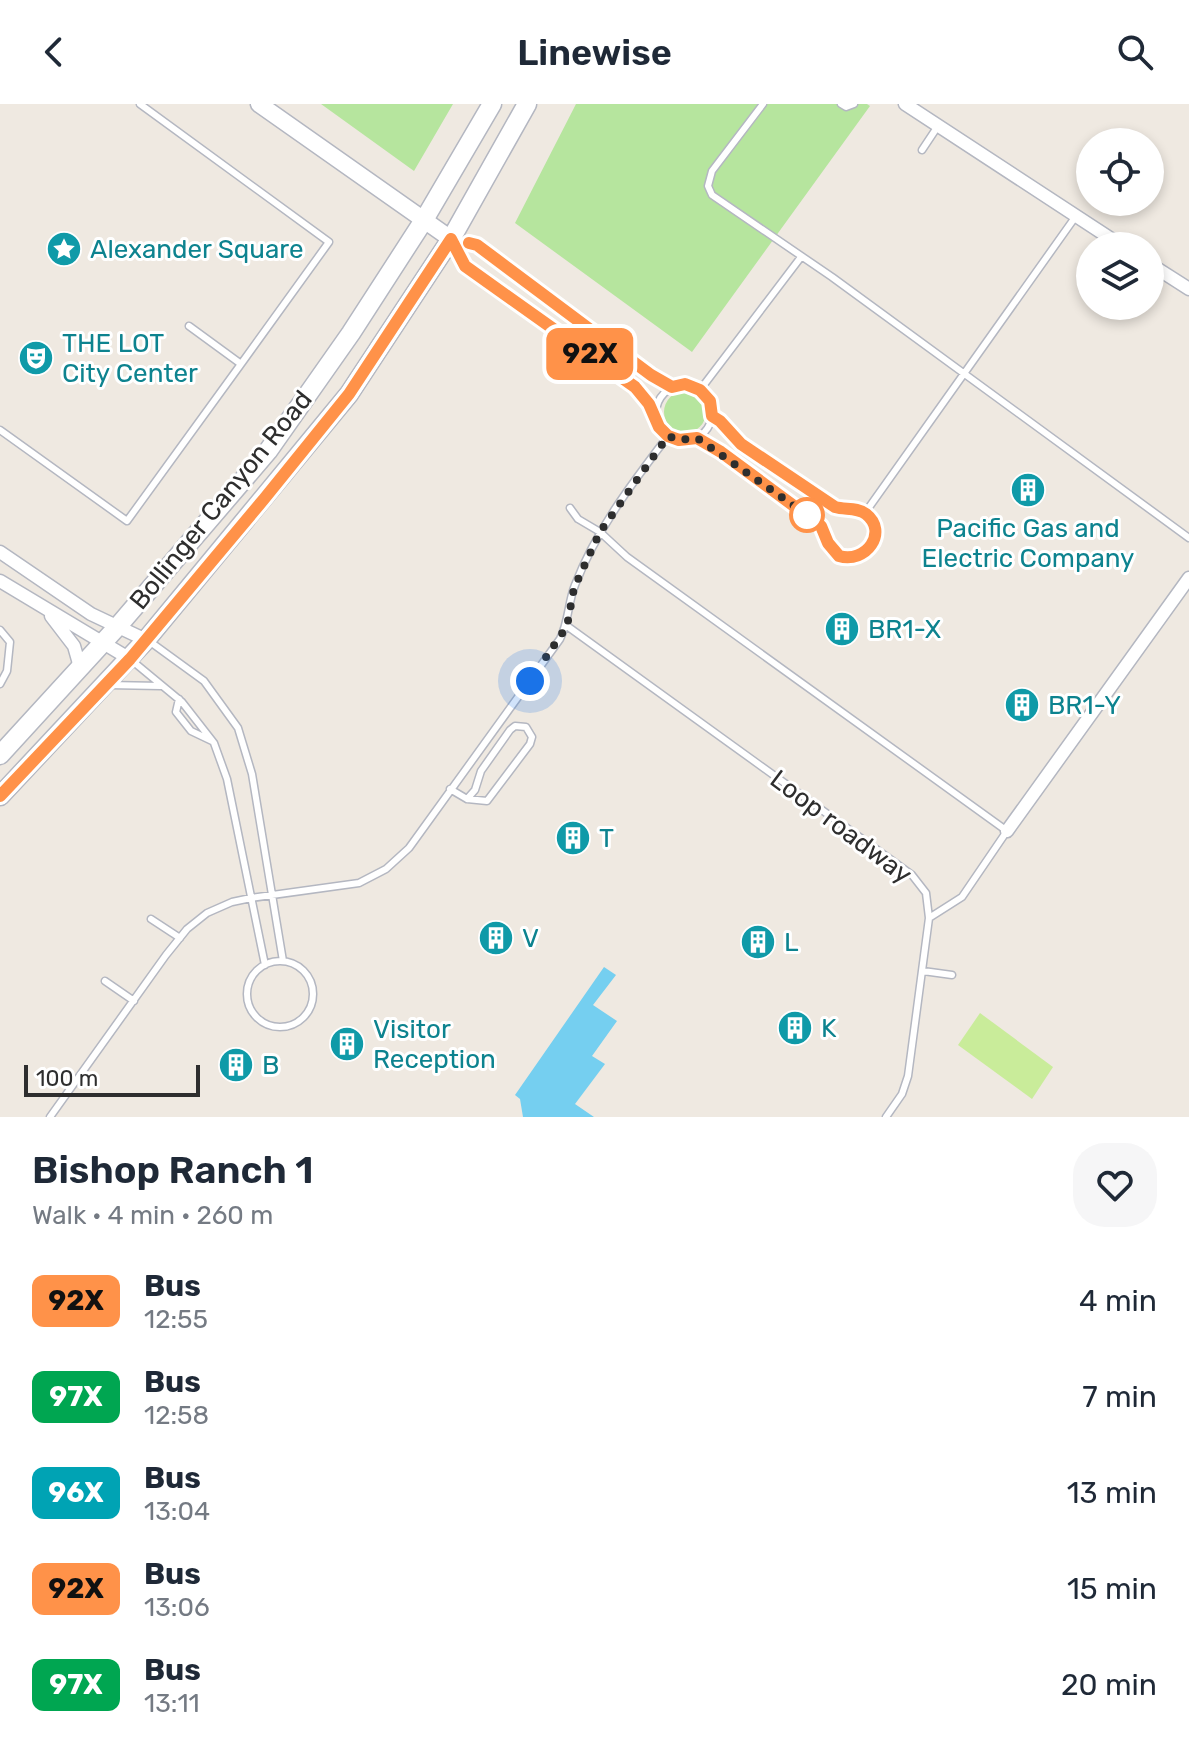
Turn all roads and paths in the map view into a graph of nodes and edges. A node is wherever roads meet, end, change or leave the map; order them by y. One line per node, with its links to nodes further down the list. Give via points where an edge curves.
1 (140, 104): 19 (lane, via 329,242)
2 (259, 104): 12 (street)
3 (492, 104): 12 (main road, Bollinger Canyon Road)
4 (527, 104): 14 (main road, Bollinger Canyon Road)
5 (763, 104): 15 (lane, via 712,171 708,186 712,195)
6 (841, 104): 7 (lane)
7 (854, 104)
8 (905, 104): 9 (street)
9 (939, 126): 10 (lane); 11 (street)
10 (922, 150)
11 (1076, 216): 13 (street); 20 (lane)
12 (424, 220): 14 (street); 36 (main road, Bollinger Canyon Road, via 268,451)
13 (1101, 232)
14 (451, 239): 21 (lane, via 477,245); 23 (lane, via 465,266 624,378); 39 (main road, Bollinger Canyon Road, via 349,394)
15 (801, 257): 20 (lane); 22 (lane)
16 (1164, 273): 17 (street)
17 (1189, 289)
18 (189, 326): 19 (lane)
19 (241, 364): 25 (lane, via 127,521)
20 (966, 374): 29 (lane); 31 (lane)
21 (672, 387): 22 (lane, via 685,384); 23 (lane, via 659,400)
22 (700, 390): 24 (lane, via 710,401)
23 (656, 413): 26 (lane)
24 (712, 416): 27 (lane); 29 (lane, via 741,444 835,507)
25 (0, 430)
26 (668, 436): 27 (lane); 30 (lane)
27 (697, 438): 29 (lane, via 821,526 839,556 856,557 869,550 874,526)
28 (570, 508): 30 (lane)
29 (865, 513)
30 (600, 532): 37 (lane, via 574,588); 52 (lane, via 627,557)
31 (1189, 538)
32 (0, 552): 36 (street, via 91,614)
33 (1189, 578): 52 (street)
34 (0, 581): 35 (street)
35 (44, 607): 40 (street); 42 (street, via 74,646)
36 (119, 625): 39 (street); 40 (main road, Bollinger Canyon Road)
37 (567, 626): 49 (lane); 55 (lane, Loop roadway, via 912,875 926,893)
38 (0, 630): 43 (lane, via 10,642 10,658)
39 (146, 640): 41 (main road, Bollinger Canyon Road); 53 (lane, via 204,681 238,728 252,774)
40 (103, 642): 41 (street); 42 (main road, Bollinger Canyon Road)
41 (130, 659): 44 (main road, Bollinger Canyon Road); 45 (lane)
42 (80, 667): 48 (main road, Bollinger Canyon Road)
43 (0, 684)
44 (104, 685): 45 (lane); 50 (main road, Bollinger Canyon Road)
45 (164, 687): 46 (lane)
46 (179, 699): 47 (lane); 47 (lane, via 176,712 191,731)
47 (214, 743): 54 (lane, via 227,779)
48 (0, 755)
49 (450, 789): 51 (lane); 53 (lane, via 409,848 386,869 359,883)
50 (0, 796)
51 (467, 799): 51 (lane, via 487,801 494,794 530,744 526,727 510,730)
52 (1007, 831): 55 (lane, via 962,897)
53 (273, 894): 54 (lane); 58 (lane)
54 (251, 898): 57 (lane, via 207,913); 59 (lane)
55 (929, 918): 60 (lane, Loop roadway)
56 (151, 919): 57 (lane)
57 (180, 938): 63 (lane)
58 (283, 961): 59 (lane); 59 (lane, via 303,970 313,1001 302,1020 281,1028 260,1021 248,1003 250,981)
59 (265, 965)
60 (923, 971): 61 (lane); 65 (lane, Loop roadway, via 908,1076)
61 (952, 975)
62 (105, 981): 63 (lane)
63 (134, 1001): 64 (lane)
64 (50, 1117)
65 (886, 1117)

